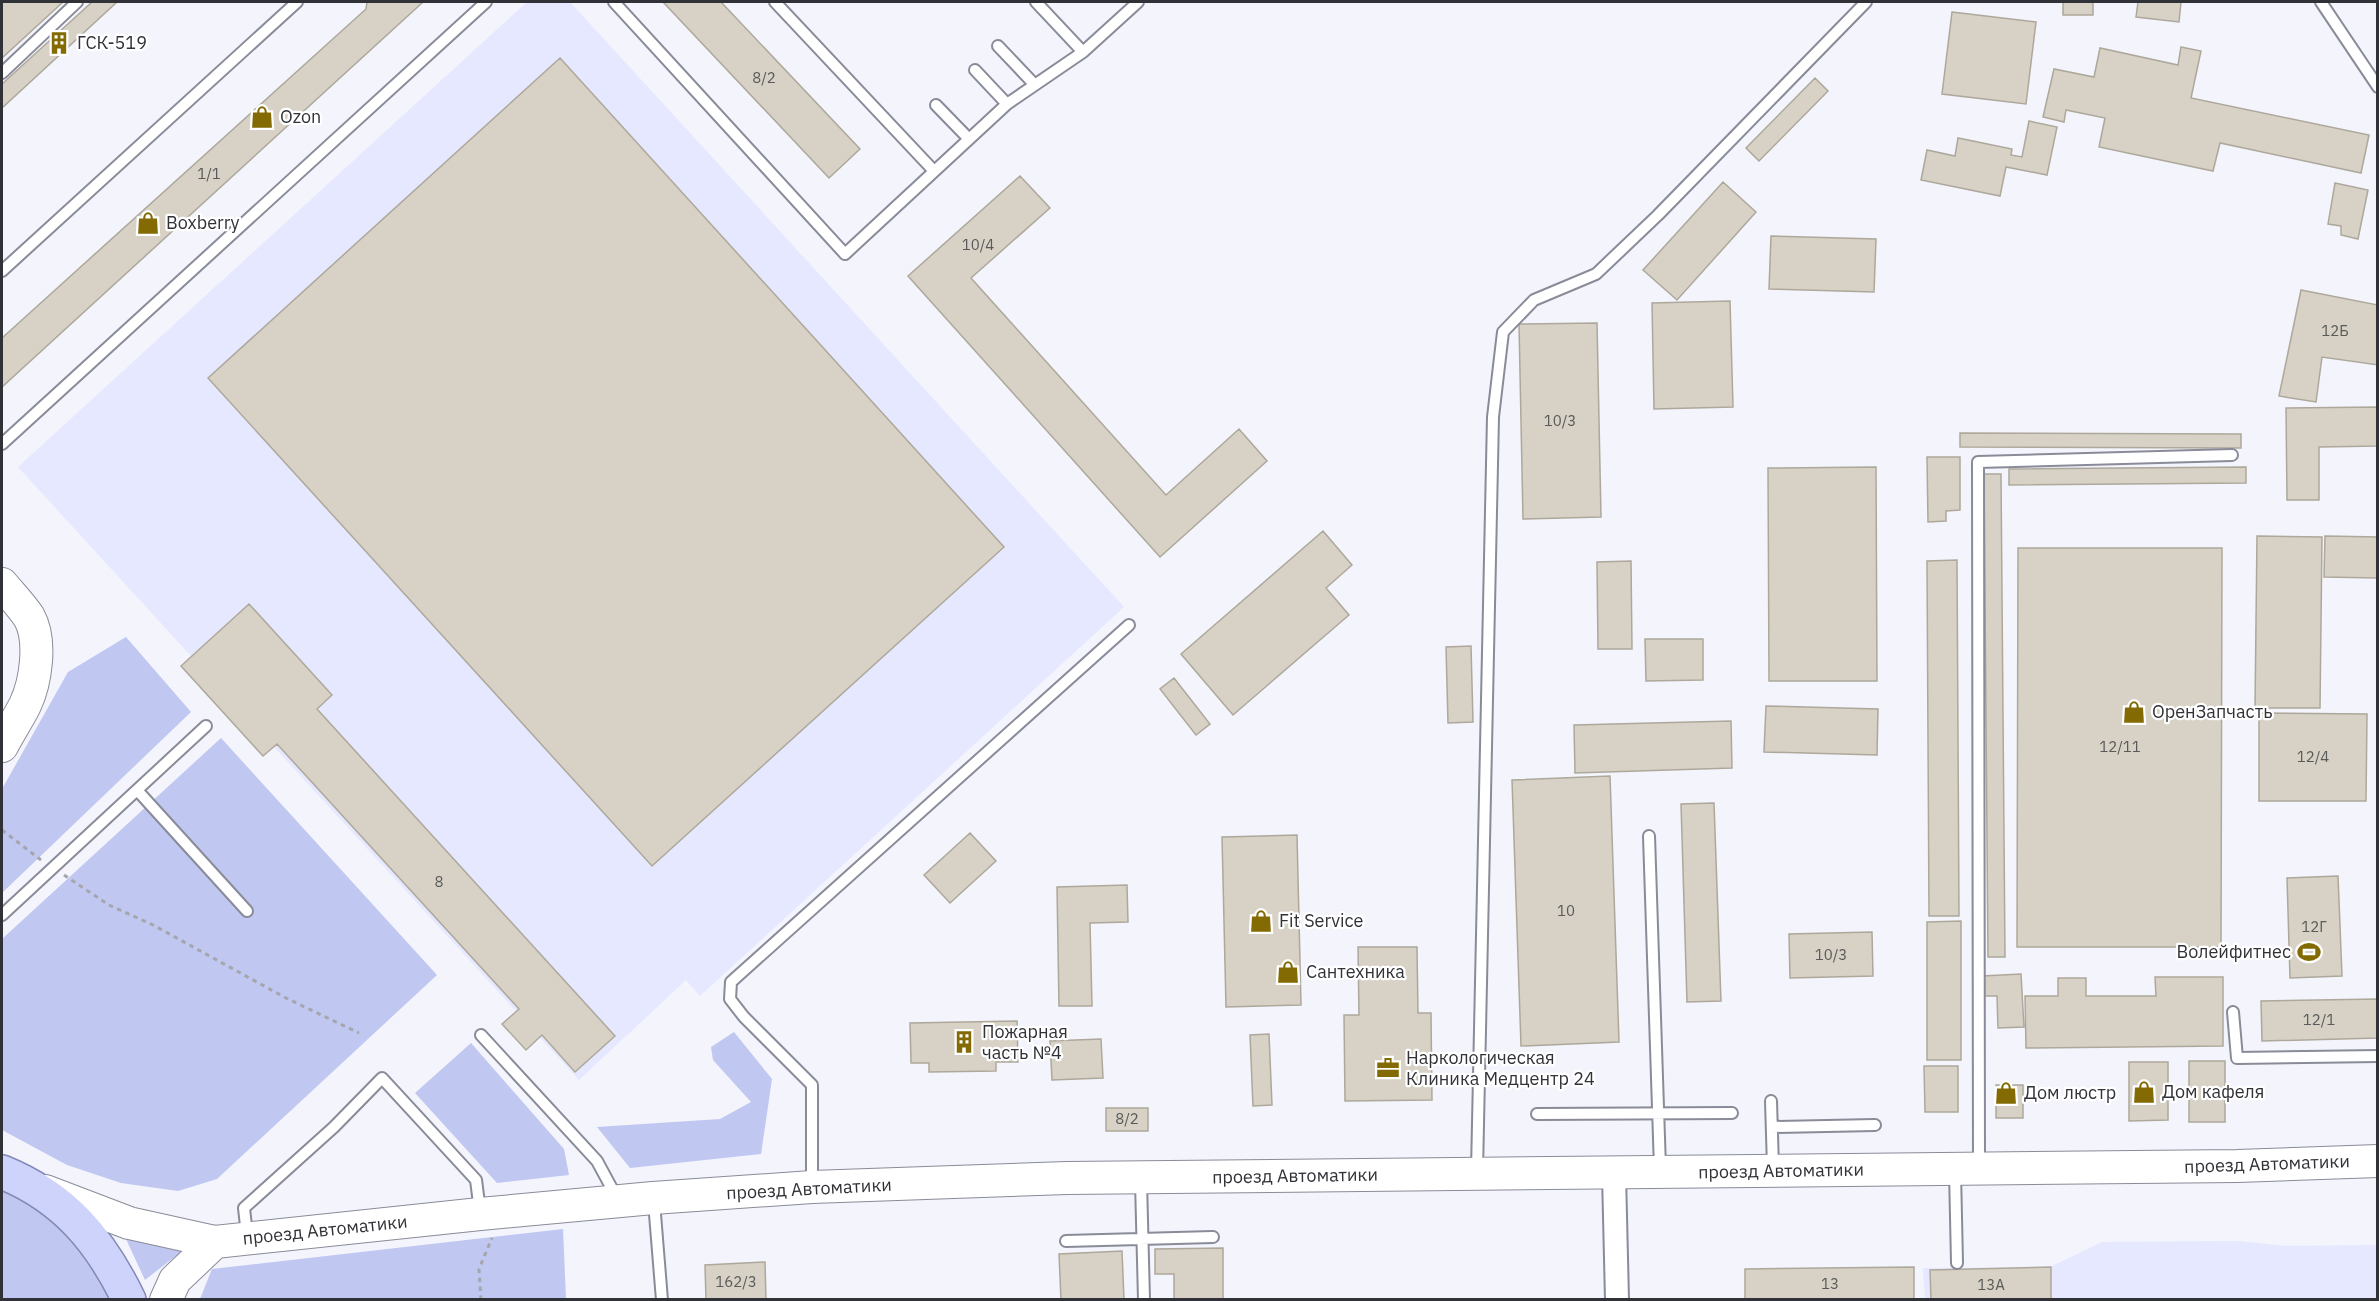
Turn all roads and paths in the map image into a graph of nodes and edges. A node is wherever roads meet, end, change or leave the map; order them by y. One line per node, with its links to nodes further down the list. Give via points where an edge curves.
1 (77, 2): 13 (lane)
2 (297, 2): 20 (lane)
3 (614, 2): 19 (lane, via 845,254)
4 (775, 2): 19 (lane)
5 (1036, 2): 11 (lane)
6 (1138, 2): 11 (lane)
7 (1866, 2): 49 (lane, via 1596,274 1534,300 1503,332 1493,417)
8 (2320, 2): 15 (lane)
9 (481, 3): 21 (lane)
10 (998, 46): 14 (lane)
11 (1083, 52): 14 (lane)
12 (975, 70): 16 (lane)
13 (2, 73)
14 (1035, 85): 16 (lane)
15 (2378, 87)
16 (1007, 104): 18 (lane)
17 (936, 105): 18 (lane)
18 (969, 139): 19 (lane)
19 (934, 171)
20 (2, 271)
21 (2, 444)
22 (2232, 455): 44 (lane, via 1978,462)
23 (2, 584): 26 (main road, via 30,619 36,655 26,703)
24 (1129, 625): 51 (lane, via 732,982 730,999 812,1085)
25 (206, 726): 27 (lane)
26 (2, 746)
27 (137, 790): 30 (lane); 31 (lane)
28 (2, 830): 30 (path)
29 (1649, 836): 40 (lane)
30 (53, 868): 32 (lane); 34 (path, via 109,905)
31 (247, 911)
32 (2, 915)
33 (2234, 1012): 36 (lane, via 2237,1058)
34 (359, 1033)
35 (481, 1035): 54 (lane, via 597,1161)
36 (2378, 1056)
37 (1771, 1101): 42 (lane)
38 (1732, 1113): 40 (lane)
39 (1537, 1114): 40 (lane)
40 (1659, 1114): 47 (lane)
41 (1875, 1125): 42 (lane)
42 (1772, 1127): 45 (lane)
43 (2378, 1161): 44 (main road, проезд Автоматики)
44 (1967, 1168): 45 (main road, проезд Автоматики); 61 (lane)
45 (1773, 1171): 47 (main road, проезд Автоматики)
46 (2, 1172): 52 (main road)
47 (1660, 1172): 48 (main road, проезд Автоматики)
48 (1614, 1174): 49 (main road, проезд Автоматики); 67 (street)
49 (1477, 1175): 50 (main road, проезд Автоматики)
50 (1140, 1178): 51 (main road, проезд Автоматики); 58 (lane)
51 (812, 1187): 53 (main road, проезд Автоматики)
52 (35, 1188): 60 (main road, проезд Автоматики, via 129,1223); 62 (main road, via 86,1230)
53 (653, 1198): 54 (main road, проезд Автоматики); 65 (lane)
54 (619, 1201): 55 (main road, проезд Автоматики)
55 (491, 1213): 57 (main road, проезд Автоматики); 57 (lane, via 476,1180 382,1078 244,1208); 64 (path, via 479,1269)
56 (1213, 1237): 58 (lane)
57 (248, 1238): 60 (main road, проезд Автоматики)
58 (1142, 1239): 59 (lane); 66 (lane)
59 (1066, 1241)
60 (215, 1242): 63 (main road, via 175,1280)
61 (1957, 1263)
62 (129, 1299)
63 (166, 1299)
64 (481, 1299)
65 (662, 1299)
66 (1144, 1299)
67 (1617, 1299)

